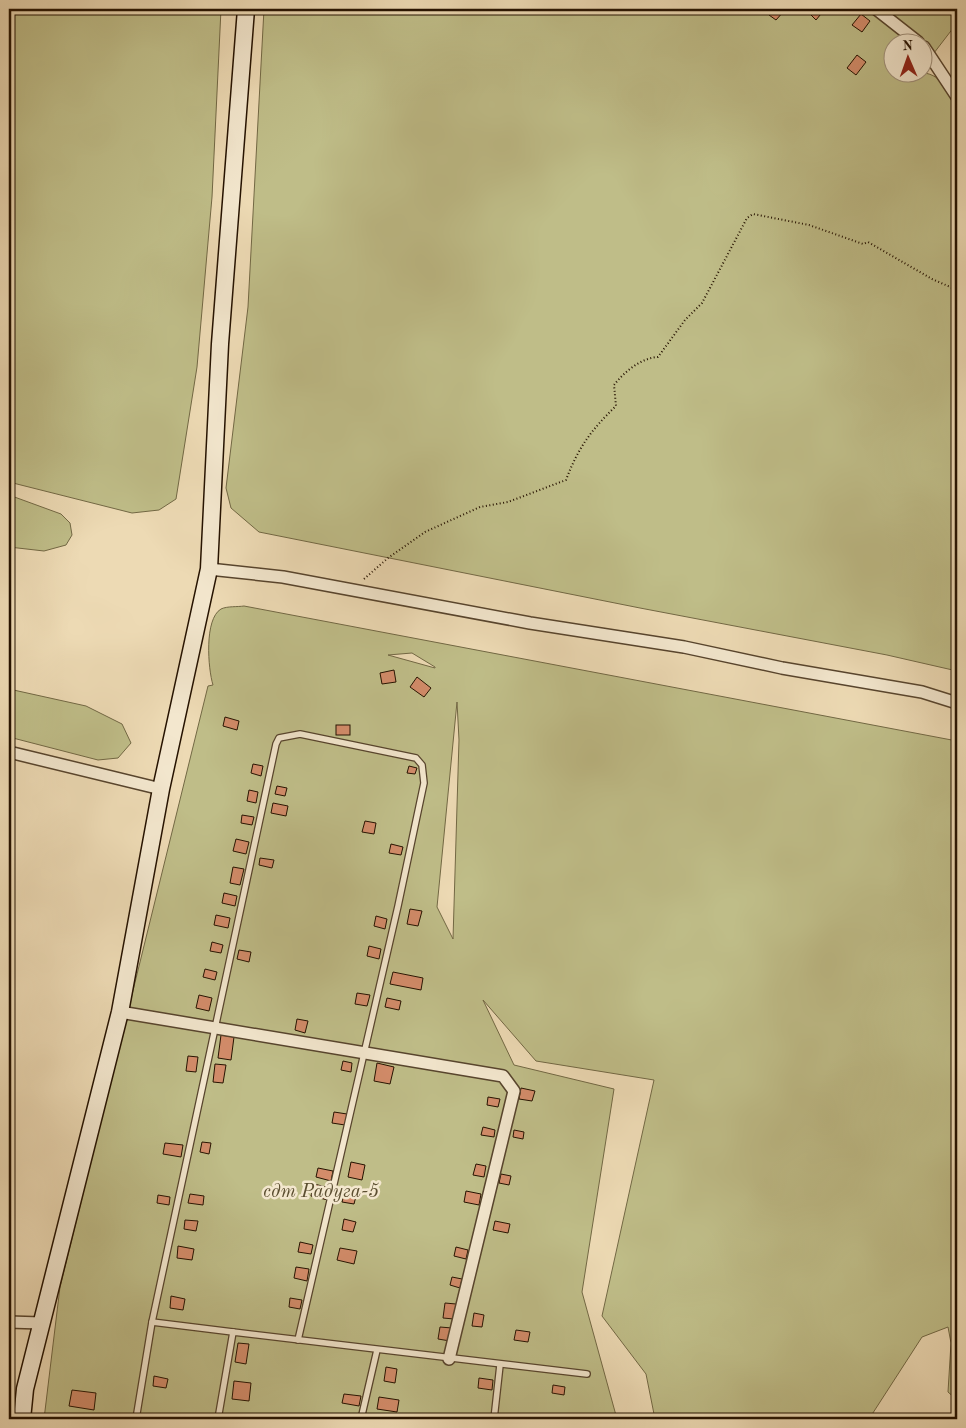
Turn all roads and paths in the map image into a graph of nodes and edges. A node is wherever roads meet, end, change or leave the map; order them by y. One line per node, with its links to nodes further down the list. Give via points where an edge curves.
1 (246, 9): 7 (street, via 220,344)
2 (876, 9): 3 (street)
3 (905, 32)
4 (934, 62): 5 (street)
5 (957, 98)
6 (957, 290): 8 (path, via 868,242 863,244 809,224 752,214 702,303 658,357 651,357 624,372 614,385 616,406 598,423 575,454 566,480 508,502 480,507 425,532 388,558)
7 (209, 569): 8 (street); 11 (street)
8 (358, 590): 9 (street, via 684,647 922,692)
9 (957, 703)
10 (9, 752): 11 (street)
11 (161, 789): 12 (street)
12 (120, 1012): 13 (street); 17 (street)
13 (214, 1028): 14 (street); 14 (lane, via 276,744 279,738 300,734 416,758 422,764 424,783); 16 (lane)
14 (365, 1053): 19 (lane); 21 (street, via 503,1076 514,1091)
15 (9, 1322): 17 (street)
16 (152, 1322): 18 (lane); 25 (lane)
17 (42, 1323): 24 (street, via 25,1389)
18 (233, 1332): 19 (lane); 26 (lane)
19 (298, 1340): 20 (lane)
20 (377, 1350): 21 (lane); 27 (lane)
21 (450, 1359): 22 (lane)
22 (500, 1365): 23 (lane); 28 (lane)
23 (586, 1374)
24 (22, 1419)
25 (136, 1419)
26 (218, 1419)
27 (361, 1419)
28 (494, 1419)

